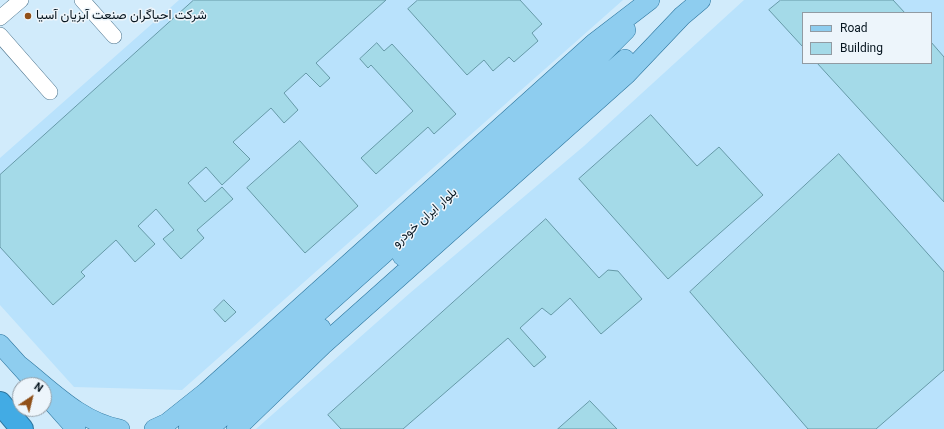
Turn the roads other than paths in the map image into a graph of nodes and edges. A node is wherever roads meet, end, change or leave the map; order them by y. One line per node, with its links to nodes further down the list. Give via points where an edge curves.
1 (21, 0): 7 (street)
2 (82, 0): 9 (street)
3 (650, 0): 24 (main road, بلوار ایران خودرو, via 594,44 206,392 167,423)
4 (654, 0): 11 (main road, بلوار ایران خودرو, via 605,53)
5 (701, 0): 6 (main road, بلوار ایران خودرو)
6 (682, 16): 11 (main road, بلوار ایران خودرو, via 616,66); 27 (main road, بلوار ایران خودرو, via 615,85 324,345)
7 (0, 18)
8 (0, 35): 10 (street)
9 (114, 36)
10 (50, 92)
11 (480, 178): 25 (main road, بلوار ایران خودرو); 26 (main road, بلوار ایران خودرو)
12 (0, 344): 14 (main road)
13 (0, 358): 15 (main road)
14 (19, 365): 16 (main road); 23 (main road, via 86,417 105,426)
15 (16, 377)
16 (30, 377)
17 (52, 402): 22 (main road)
18 (0, 404): 20 (highway)
19 (51, 417): 21 (main road)
20 (22, 429)
21 (61, 429)
22 (76, 429)
23 (120, 429)
24 (154, 429)
25 (188, 429)
26 (209, 429)
27 (236, 429)

